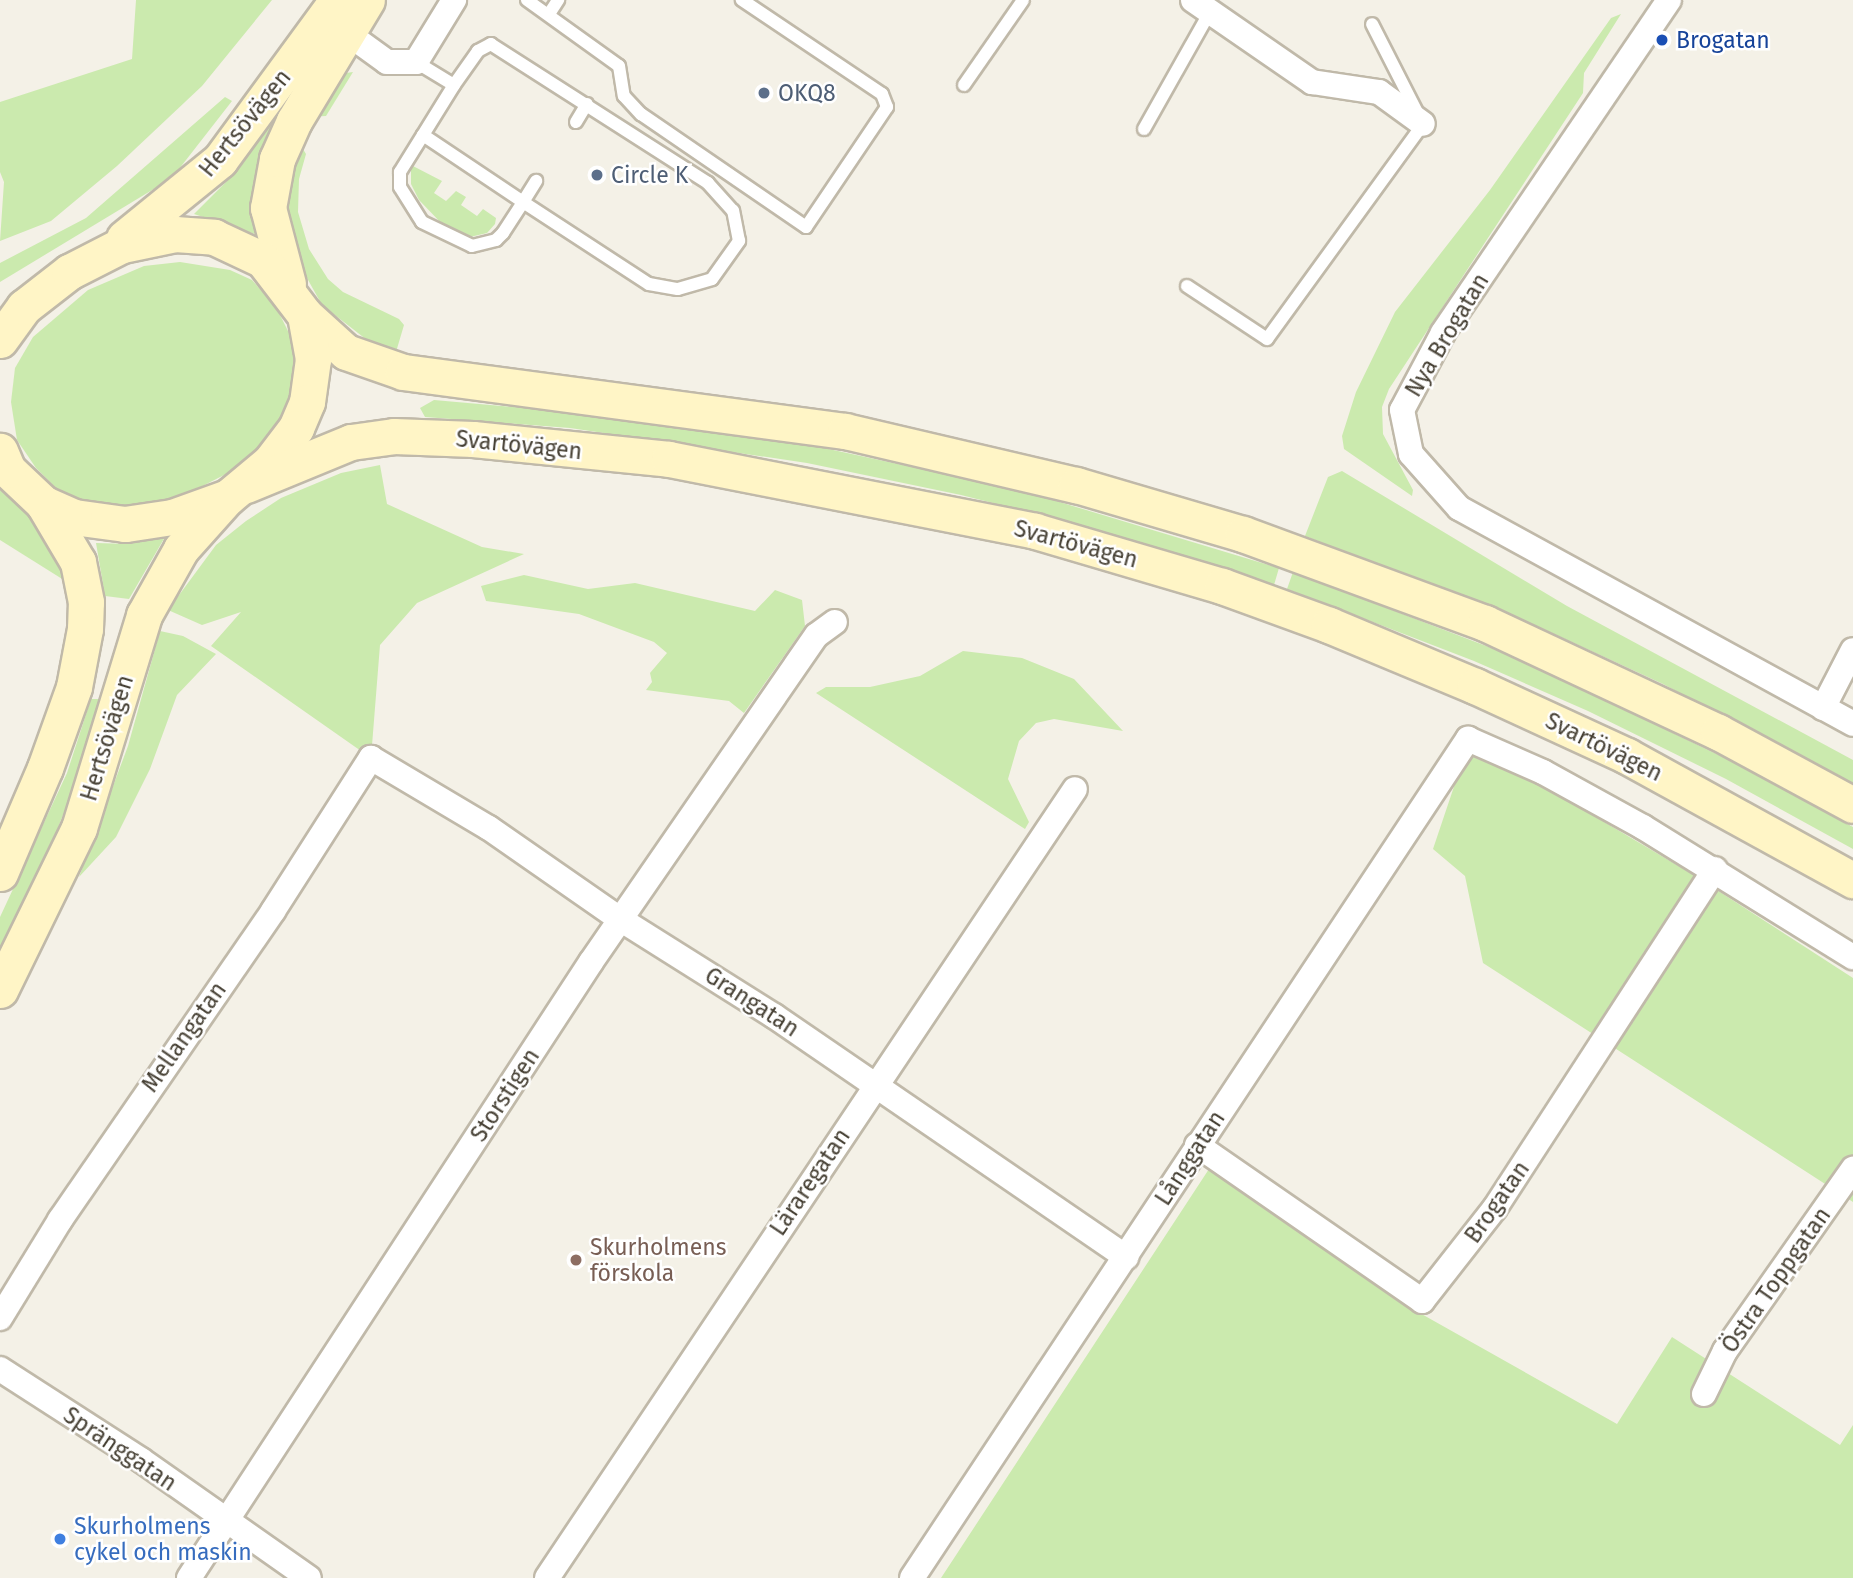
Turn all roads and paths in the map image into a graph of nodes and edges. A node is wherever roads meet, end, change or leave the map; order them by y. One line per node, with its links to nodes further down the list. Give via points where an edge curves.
1 (337, 0): 23 (main road, Hertsövägen, via 220,160 156,216)
2 (367, 0): 12 (main road, Hertsövägen)
3 (454, 0): 13 (street)
4 (527, 0): 10 (lane)
5 (558, 0): 10 (lane)
6 (742, 0): 10 (lane, via 882,94 887,107 806,227 640,114 624,96 619,66)
7 (1023, 0): 15 (lane)
8 (1669, 0): 33 (street, Nya Brogatan, via 1443,333 1402,410 1411,454 1459,509)
9 (1202, 6): 18 (street, via 1312,82 1379,92); 19 (lane)
10 (549, 13)
11 (1372, 24): 18 (lane)
12 (347, 33): 13 (street, via 387,62); 26 (main road, Hertsövägen, via 294,121 270,185 273,239)
13 (416, 62): 14 (lane)
14 (454, 85): 16 (lane, via 478,51 491,44); 20 (lane)
15 (964, 85)
16 (587, 104): 17 (lane); 22 (lane, via 708,183 733,211 739,241 712,279 678,289 649,284)
17 (576, 122)
18 (1423, 124): 24 (lane, via 1267,340)
19 (1144, 129)
20 (423, 135): 22 (lane); 22 (lane, via 400,173 400,187 422,222 472,246 488,244 503,233)
21 (536, 181): 22 (lane)
22 (523, 202)
23 (85, 263): 25 (main road); 26 (main road, via 122,244 175,234 214,237 263,260); 27 (main road, via 24,307)
24 (1187, 286)
25 (0, 302)
26 (299, 306): 29 (main road, Hertsövägen, via 313,359 307,402 280,451); 37 (main road, via 346,352 403,372 845,431 1076,485 1243,534 1485,623 1718,732)
27 (0, 340)
28 (3, 462): 30 (main road)
29 (237, 491): 30 (main road, Svartövägen, via 172,517 125,524 74,517); 40 (main road, Svartövägen, via 316,454 394,436 669,459 1035,531 1222,586 1329,625 1627,756); 43 (main road, Hertsövägen, via 181,550 144,615 79,828)
30 (43, 503): 39 (main road, Hertsövägen, via 78,562 86,602 85,629 74,687)
31 (835, 622): 41 (street, Storstigen, via 817,635)
32 (1853, 650): 33 (street)
33 (1822, 708): 34 (street, Nya Brogatan)
34 (1853, 724)
35 (371, 758): 41 (street, Grangatan, via 489,828); 48 (street, Mellangatan)
36 (1076, 789): 44 (street, Läraregatan)
37 (1853, 805)
38 (1715, 869): 42 (street); 45 (street, Långgatan, via 1543,772 1468,739); 45 (street, Brogatan, via 1495,1208 1422,1301)
39 (0, 873)
40 (1853, 880)
41 (620, 919): 44 (street, Grangatan); 51 (street, Storstigen)
42 (1853, 957)
43 (0, 990)
44 (877, 1084): 47 (street, Grangatan); 54 (street, Läraregatan)
45 (1198, 1145): 47 (street, Långgatan)
46 (1853, 1169): 50 (street, Östra Toppgatan, via 1725,1352)
47 (1126, 1256): 55 (street, Långgatan)
48 (0, 1318)
49 (0, 1369): 51 (street, Spränggatan, via 141,1460)
50 (1704, 1394)
51 (226, 1522): 52 (street, Storstigen); 53 (street, Spränggatan)
52 (189, 1578)
53 (309, 1578)
54 (547, 1578)
55 (912, 1578)

